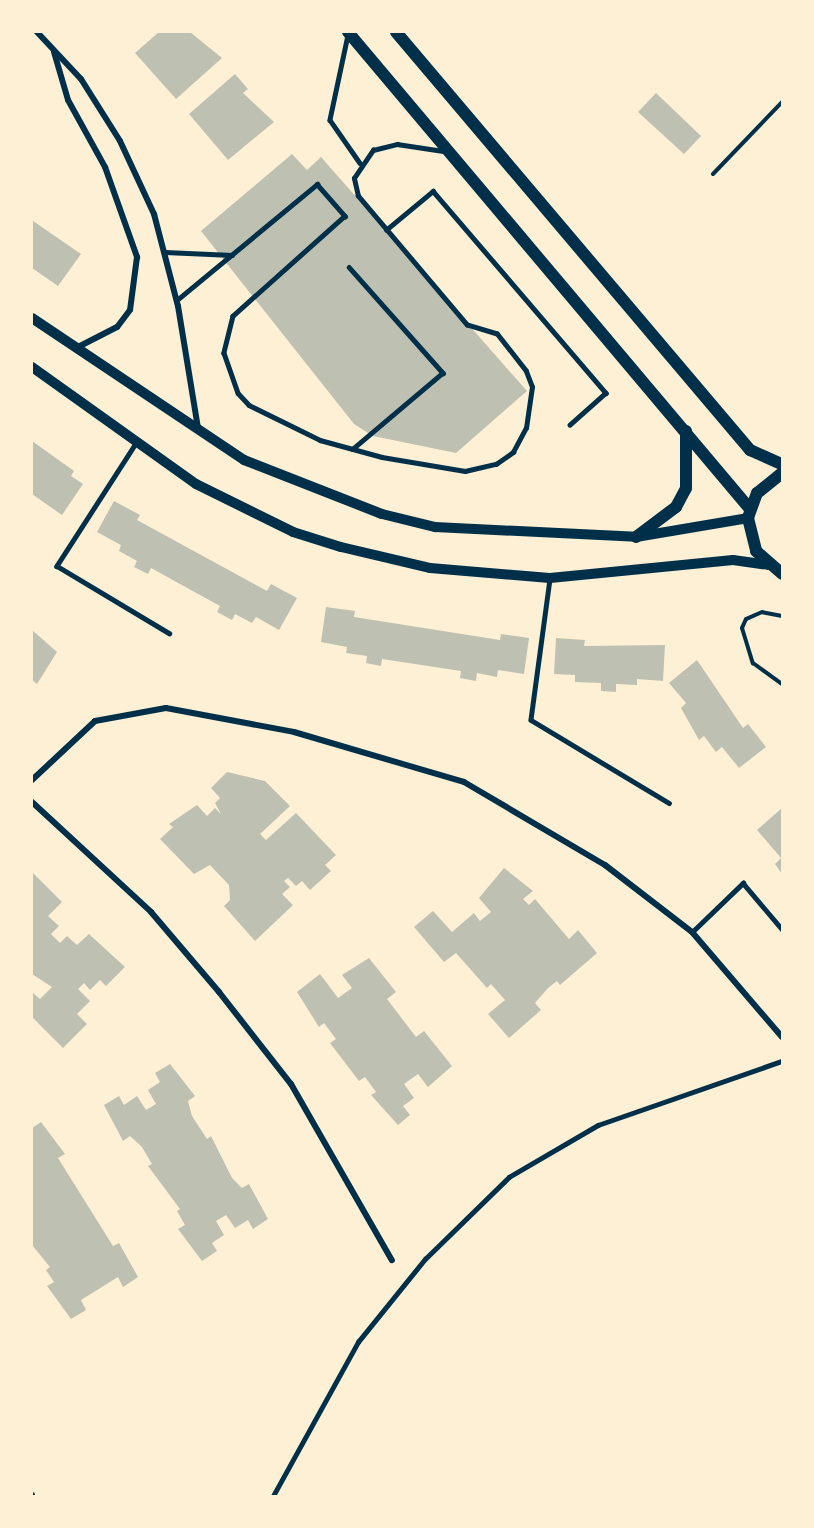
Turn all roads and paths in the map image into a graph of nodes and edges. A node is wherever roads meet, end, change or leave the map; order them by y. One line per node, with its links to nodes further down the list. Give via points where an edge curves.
1 (37, 32): 4 (street)
2 (348, 32): 6 (main road); 7 (lane, via 330,120)
3 (396, 32): 22 (main road, via 750,450)
4 (54, 51): 10 (street, via 81,79 120,141 154,214); 15 (street, via 68,100 105,167 137,257 130,310 117,327)
5 (783, 102): 8 (path)
6 (451, 153): 7 (lane, via 397,144 373,150); 19 (main road)
7 (360, 163): 9 (lane, via 354,178 358,196)
8 (712, 174)
9 (386, 230): 17 (lane, via 433,191 606,393); 21 (lane, via 466,325 497,334 526,371 532,406 513,452 496,464 465,471)
10 (165, 252): 11 (lane); 13 (street)
11 (232, 255): 13 (lane); 21 (lane, via 318,184 345,216 243,303 233,316 224,353 231,381 249,405 320,440)
12 (350, 267): 21 (lane, via 443,373)
13 (177, 300): 18 (street)
14 (32, 318): 15 (street)
15 (76, 348): 18 (street)
16 (32, 367): 20 (street)
17 (570, 425)
18 (198, 430): 25 (street, via 291,482 424,524)
19 (686, 432): 24 (main road); 25 (main road, via 686,488 676,507)
20 (137, 442): 28 (street, via 196,484 293,532 430,568); 30 (lane, via 57,566)
21 (353, 449)
22 (783, 464)
23 (783, 473): 24 (main road, via 757,493)
24 (749, 514): 25 (street); 26 (main road, via 750,536)
25 (636, 537)
26 (768, 565): 27 (main road); 28 (street, via 733,561)
27 (783, 574)
28 (550, 578): 34 (lane, via 531,720)
29 (783, 616): 31 (path, via 762,612 746,619 742,628 753,663)
30 (169, 633)
31 (783, 684)
32 (32, 780): 36 (street, via 95,721 166,708 294,732 464,782 605,865)
33 (32, 802): 39 (street, via 151,912 291,1084)
34 (669, 803)
35 (783, 929): 36 (lane, via 743,883)
36 (692, 932): 37 (street)
37 (783, 1037)
38 (783, 1061): 40 (lane, via 598,1125 509,1177 425,1259 358,1342)
39 (392, 1260)
40 (273, 1497)

